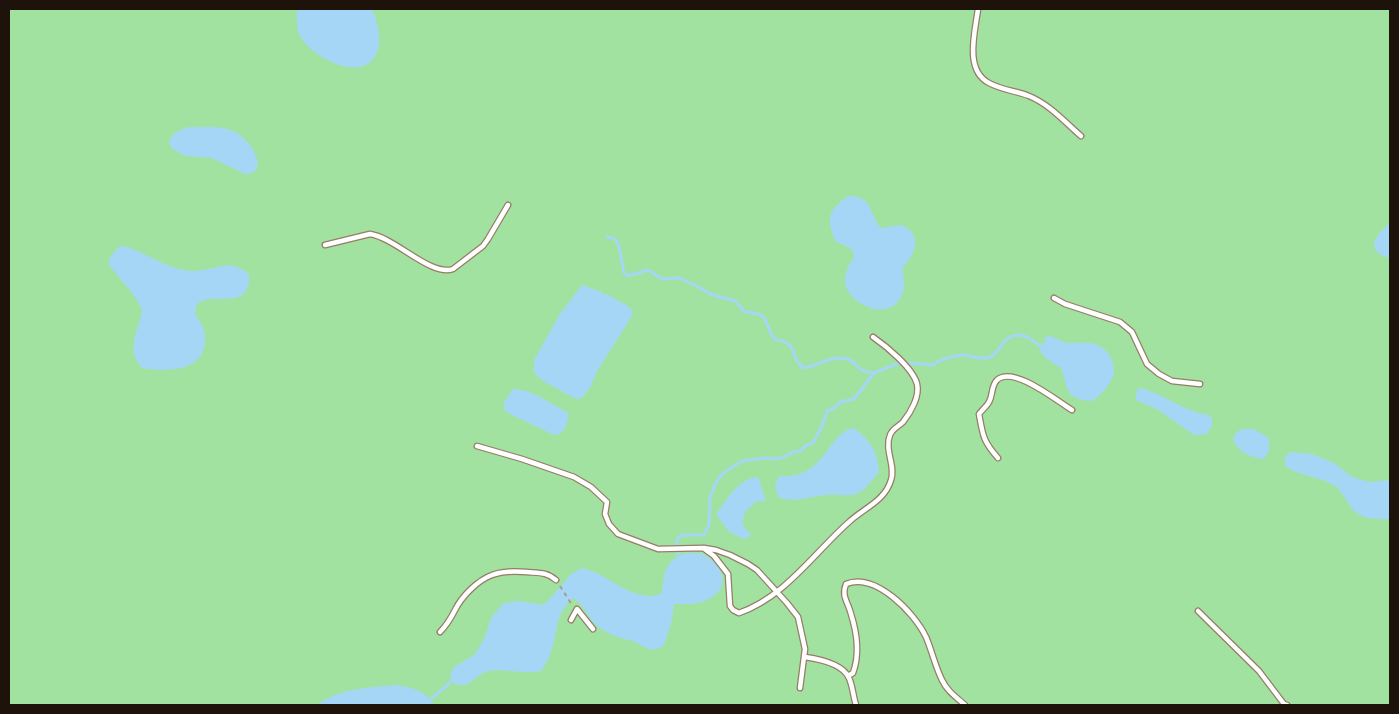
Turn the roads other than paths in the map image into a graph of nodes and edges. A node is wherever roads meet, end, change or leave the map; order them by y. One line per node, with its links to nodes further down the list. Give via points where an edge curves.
1 (978, 9): 2 (lane, via 974,56 978,75 990,84 1038,101)
2 (1080, 136)
3 (508, 204): 4 (lane, via 482,246 449,271 428,265 377,235)
4 (325, 245)
5 (1054, 298): 7 (lane, via 1120,322 1132,332 1147,364 1159,374 1172,382)
6 (874, 337): 13 (lane, via 899,360 917,384 917,397 910,411 889,437 892,480 881,498 849,522)
7 (1200, 384)
8 (1072, 410): 10 (lane, via 1028,382 1004,376 998,379 989,402 979,414 983,437)
9 (478, 446): 11 (lane, via 574,477 591,487 606,502 605,514 618,534 658,549)
10 (998, 458)
11 (702, 548): 13 (lane, via 716,550 748,564); 13 (lane, via 714,556 728,574 729,600 733,610 739,613 750,609)
12 (556, 580): 17 (lane, via 549,574 539,573 492,575 466,595)
13 (776, 592): 18 (lane, via 798,617)
14 (1198, 611): 23 (lane, via 1260,671)
15 (571, 620): 16 (lane, via 577,609)
16 (593, 630)
17 (440, 632)
18 (805, 656): 19 (lane, via 840,668); 20 (lane)
19 (848, 676): 21 (lane); 22 (lane, via 853,673 858,650 852,616 843,592 846,584 852,581 864,582 883,590 908,611 925,636 941,680)
20 (800, 688)
21 (856, 705)
22 (965, 705)
23 (1287, 705)

